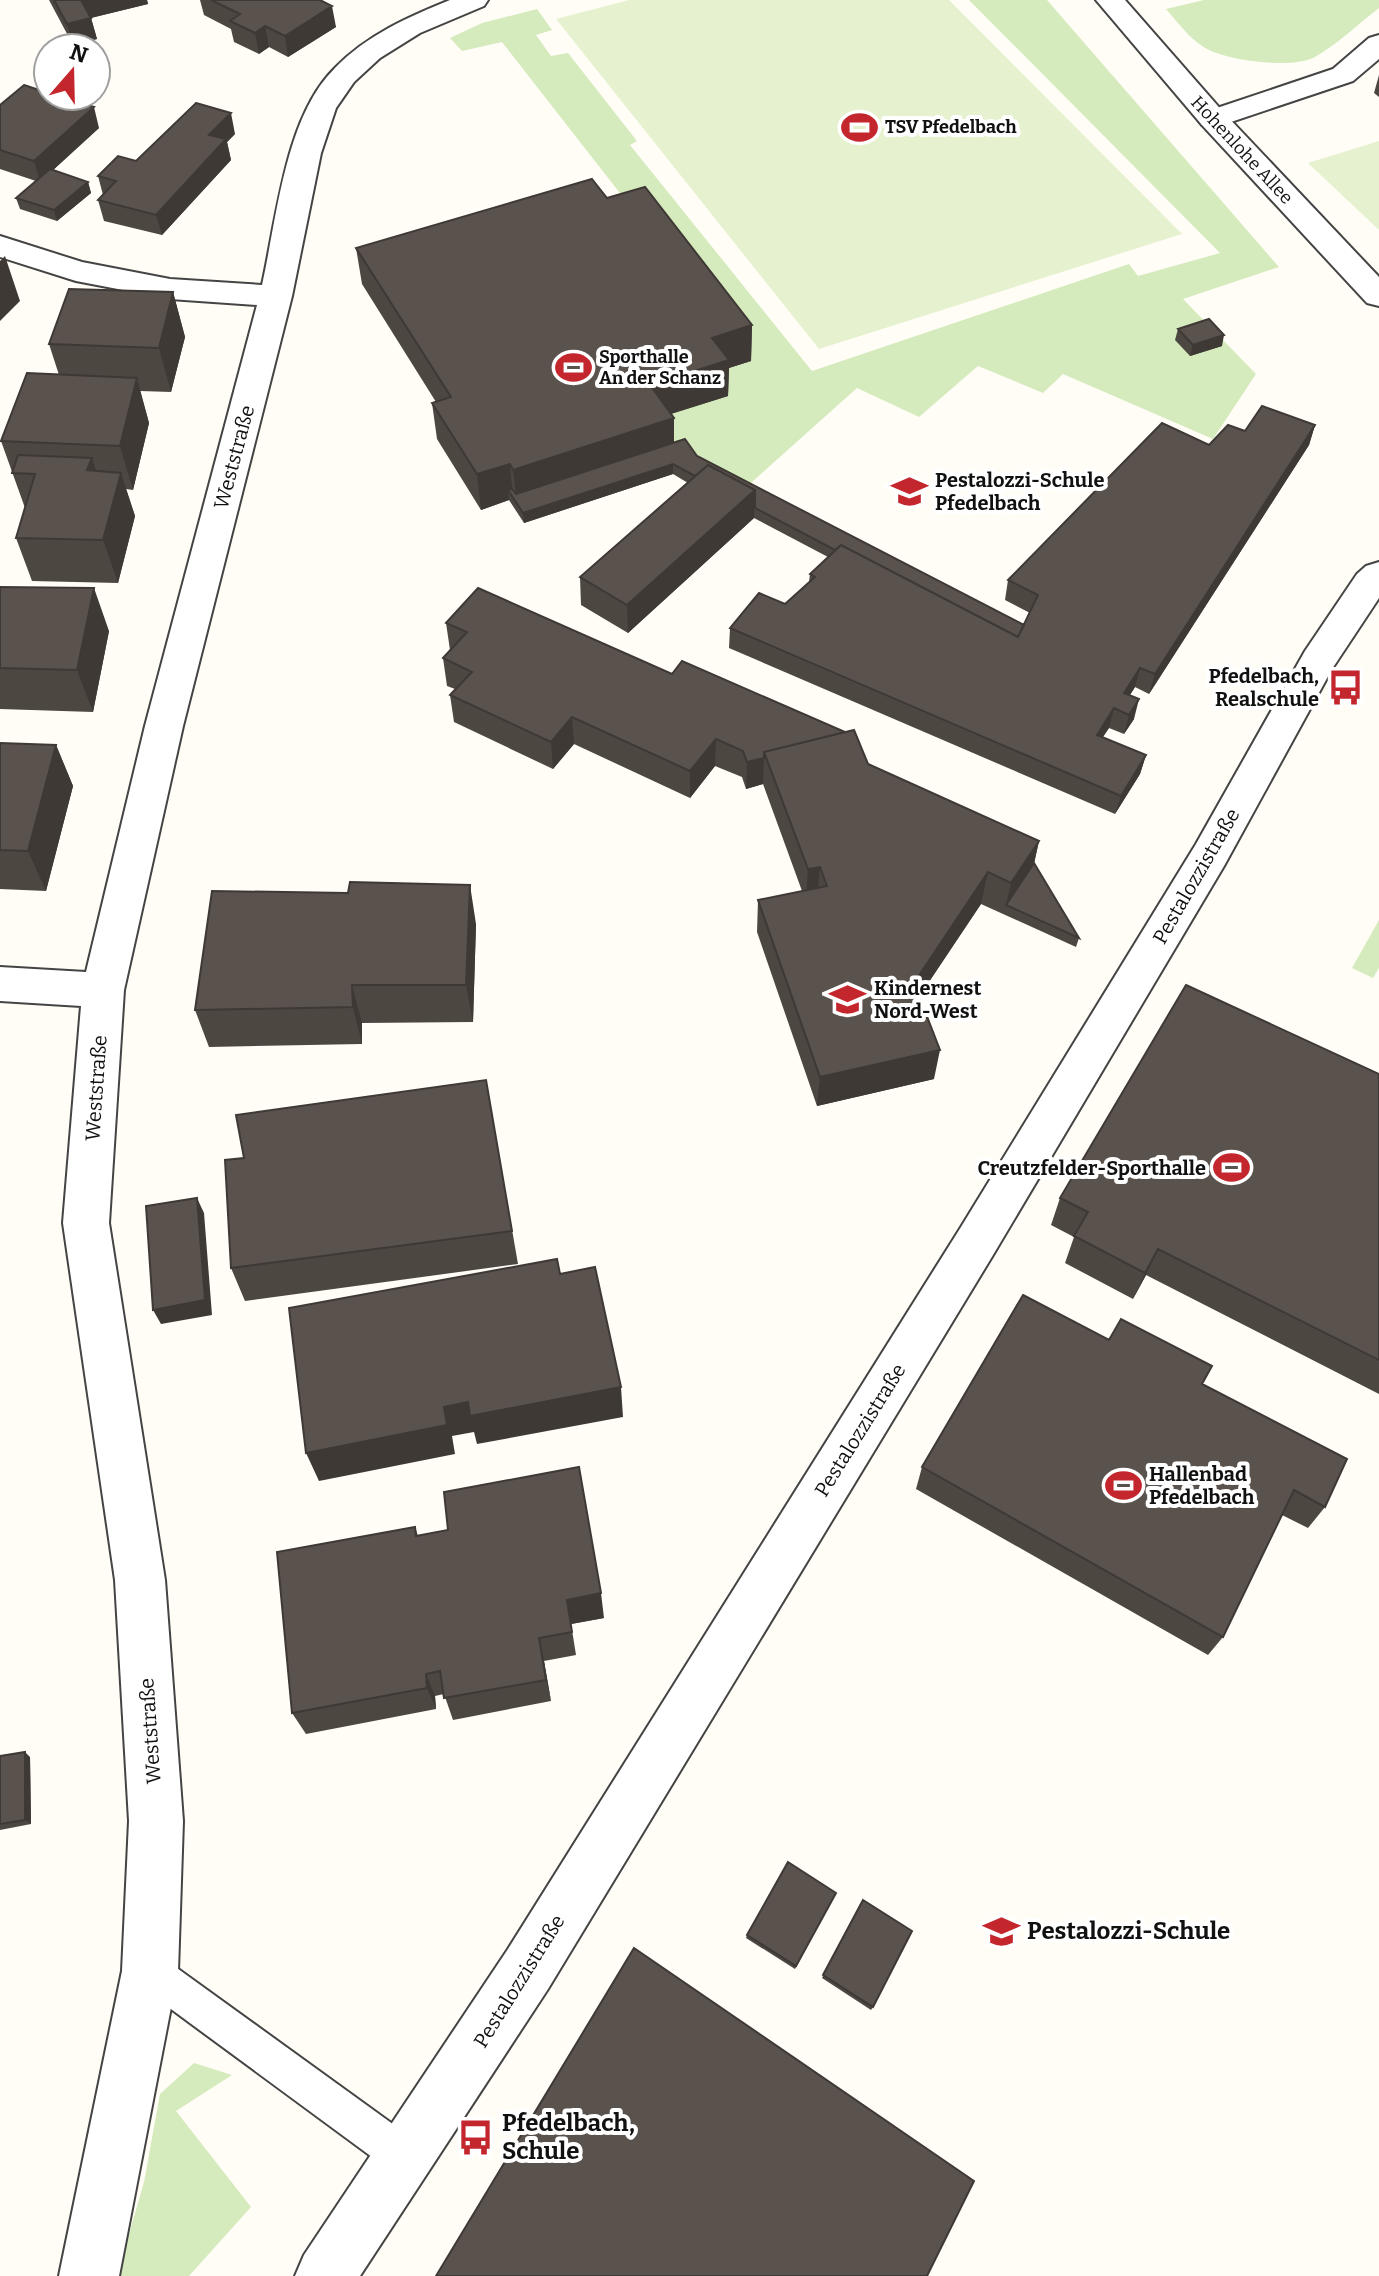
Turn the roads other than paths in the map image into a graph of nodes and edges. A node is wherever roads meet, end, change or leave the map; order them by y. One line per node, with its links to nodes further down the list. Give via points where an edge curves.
1 (474, 0): 6 (street, Weststraße, via 410,27 370,52 343,76 321,108 306,153)
2 (1110, 0): 4 (street, Hohenlohe Allee)
3 (1379, 44): 4 (street, via 1343,75)
4 (1213, 119): 7 (street, Hohenlohe Allee)
5 (0, 246): 6 (street, via 76,271 170,289)
6 (276, 296): 10 (street, Weststraße, via 164,726)
7 (1379, 296)
8 (1379, 575): 12 (street, Pestalozzistraße, via 1318,661 1143,969 528,1969)
9 (0, 984): 10 (street)
10 (103, 990): 11 (street, Weststraße, via 86,1223 140,1580 156,1821)
11 (150, 1971): 12 (lane); 13 (street, Weststraße)
12 (405, 2157): 14 (street, Pestalozzistraße)
13 (89, 2276)
14 (325, 2276)

